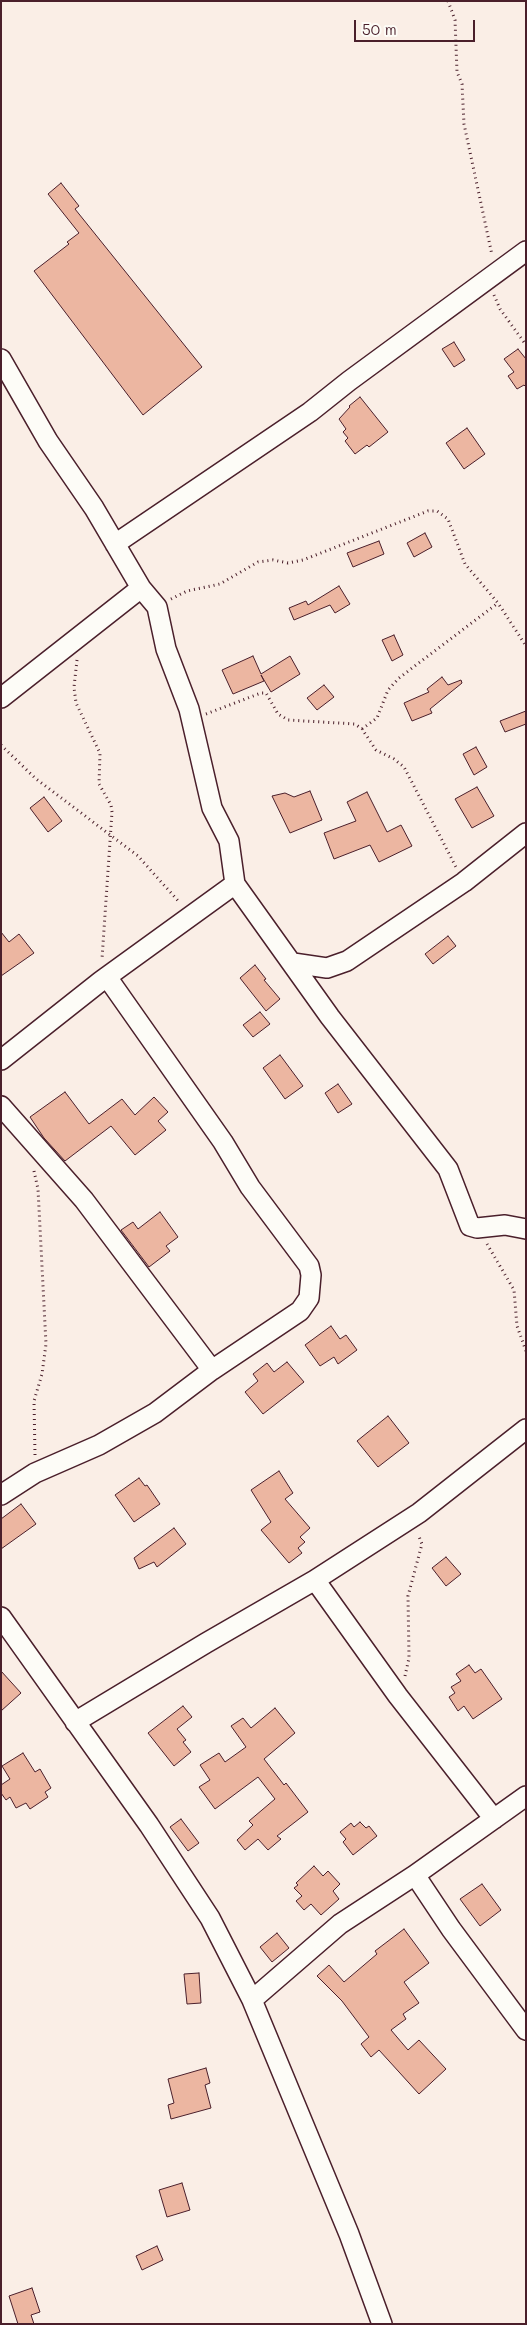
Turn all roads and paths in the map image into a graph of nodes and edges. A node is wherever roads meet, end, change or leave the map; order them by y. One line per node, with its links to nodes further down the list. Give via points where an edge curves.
1 (448, 1): 3 (path, via 455,20 464,124)
2 (526, 251): 3 (street)
3 (494, 273): 4 (path, via 496,301); 6 (street, via 310,412)
4 (526, 345)
5 (1, 359): 6 (street, via 48,441)
6 (115, 544): 7 (street)
7 (141, 588): 9 (street); 10 (street)
8 (498, 603): 9 (path, via 465,564 448,520 437,510 304,560 258,562 220,584 187,591); 11 (path); 14 (path, via 399,678 388,690 375,721)
9 (157, 607): 13 (street, via 166,649)
10 (71, 643): 12 (street); 17 (path, via 77,659 74,694 100,753 99,784 111,805)
11 (526, 646)
12 (1, 698)
13 (192, 720): 14 (path, via 266,693 284,719 355,724); 19 (street, via 212,808 229,841)
14 (362, 729): 18 (path, via 376,750 404,767)
15 (1, 745): 17 (path, via 35,778)
16 (526, 833): 18 (street)
17 (111, 836): 20 (path, via 145,862); 22 (path, via 103,920)
18 (464, 882): 21 (street, via 337,965 315,968)
19 (236, 884): 20 (street); 21 (street)
20 (190, 915): 22 (street)
21 (293, 963): 26 (street, via 448,1169 467,1221)
22 (104, 979): 23 (street); 29 (street, via 222,1142 250,1187 308,1266 311,1275 309,1298 300,1311)
23 (1, 1060)
24 (1, 1106): 25 (street)
25 (30, 1141): 29 (street, via 84,1200); 31 (path, via 38,1190 46,1344 34,1401)
26 (477, 1228): 27 (street, via 505,1225); 28 (path, via 514,1290 517,1326)
27 (526, 1229)
28 (526, 1351)
29 (212, 1370): 31 (street, via 120,1434)
30 (526, 1429): 33 (street)
31 (35, 1473): 32 (street)
32 (1, 1495)
33 (419, 1514): 34 (street); 36 (path, via 418,1536 422,1544 409,1587 410,1658)
34 (315, 1580): 36 (street); 37 (street)
35 (1, 1617): 37 (street)
36 (398, 1696): 39 (street)
37 (75, 1722): 41 (street, via 149,1825 210,1918)
38 (526, 1796): 39 (street)
39 (494, 1819): 40 (street)
40 (415, 1875): 41 (street, via 340,1924); 42 (street)
41 (252, 2000): 43 (street, via 349,2234)
42 (526, 2030)
43 (382, 2324)

